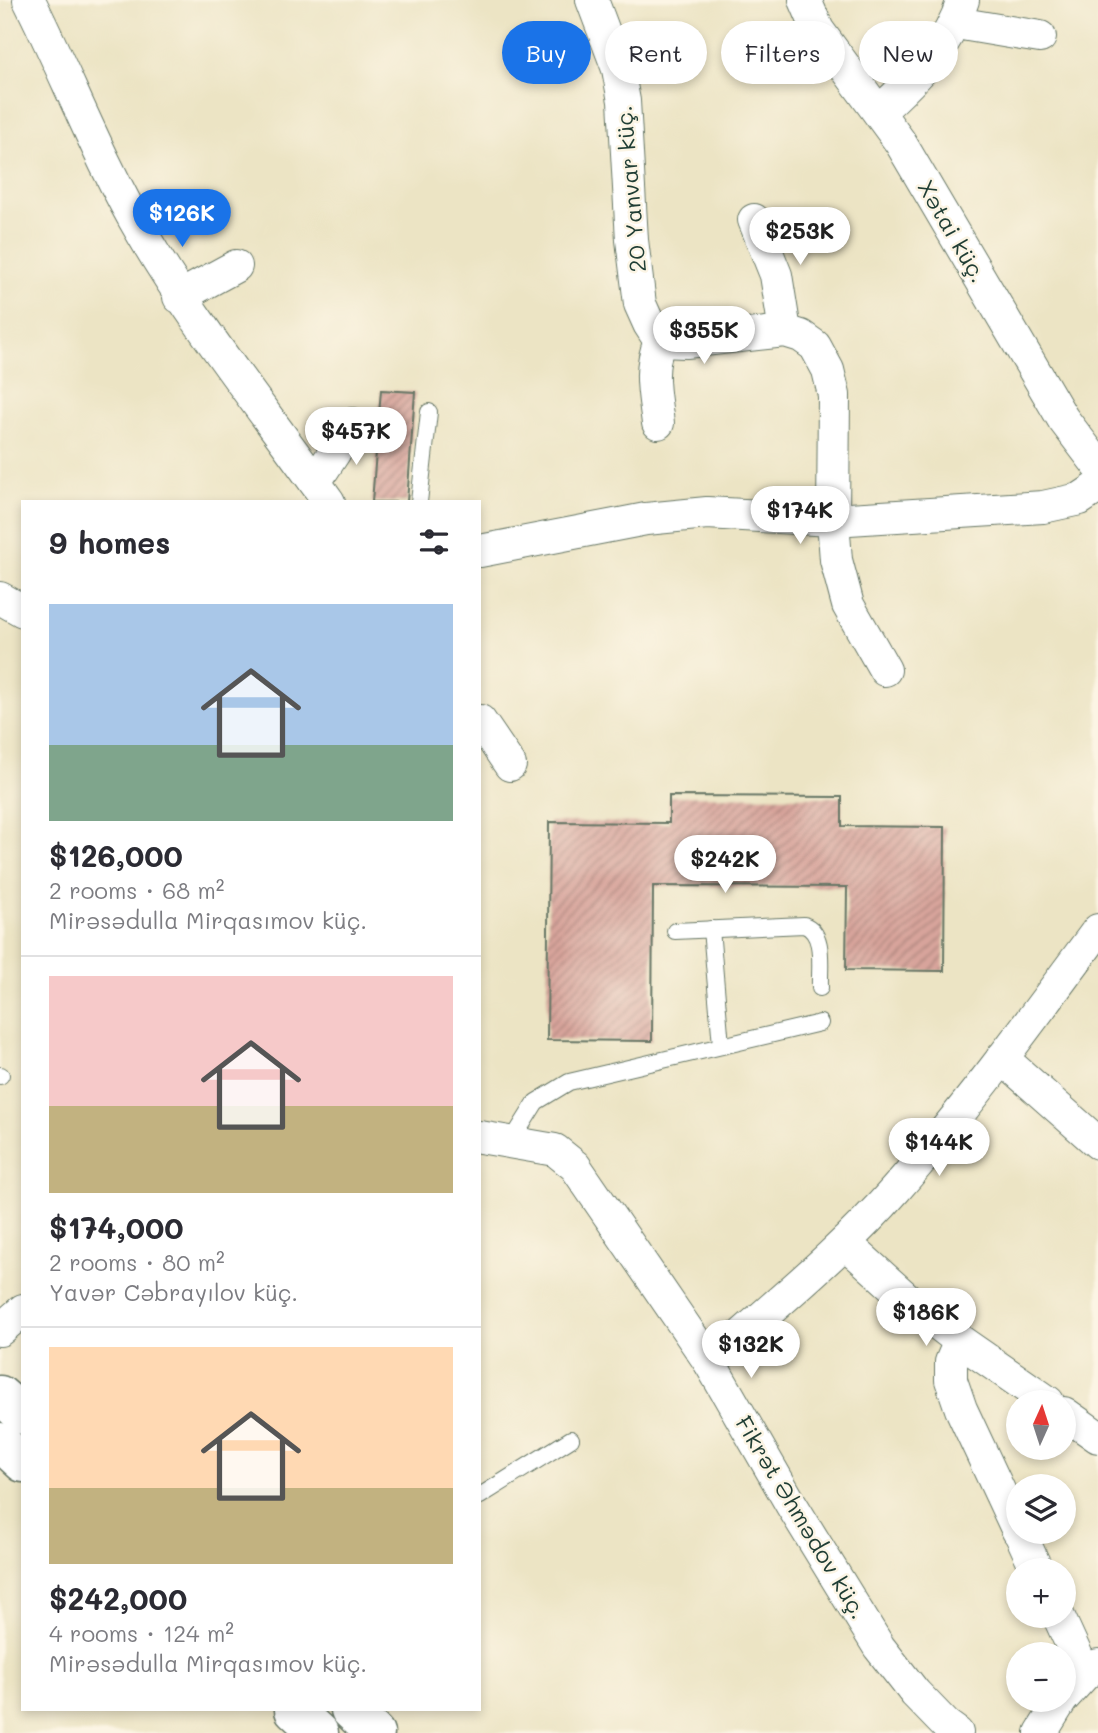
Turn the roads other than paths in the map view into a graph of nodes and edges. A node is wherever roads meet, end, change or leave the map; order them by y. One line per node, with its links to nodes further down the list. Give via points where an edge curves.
1 (29, 0): 9 (street, via 120,192)
2 (592, 0): 11 (street, 20 Yanvar küç., via 618,69 624,101 640,304)
3 (805, 0): 6 (street, Xətai küç., via 835,57)
4 (959, 12): 5 (street); 6 (street, via 931,62)
5 (1040, 37)
6 (880, 111): 15 (street, Xətai küç., via 1063,419)
7 (754, 220): 10 (street, via 776,275)
8 (236, 266): 9 (street)
9 (180, 297): 17 (street)
10 (785, 331): 11 (street); 19 (street, via 815,346 828,370 834,395)
11 (660, 341): 13 (street, via 652,377)
12 (429, 412): 18 (lane)
13 (658, 423)
14 (354, 424): 17 (street)
15 (1098, 465)
16 (1098, 487): 19 (street, via 1080,499 1043,507)
17 (322, 492)
18 (419, 500)
19 (833, 520): 20 (street, via 707,513 646,519); 23 (street, via 836,560 848,605)
20 (481, 551)
21 (0, 598): 22 (street)
22 (21, 610)
23 (885, 670)
24 (481, 722): 25 (street)
25 (510, 765)
26 (711, 929): 28 (lane); 29 (lane, via 812,928 818,939); 31 (lane)
27 (1098, 930): 32 (street)
28 (675, 931)
29 (820, 988)
30 (820, 1023): 31 (lane)
31 (721, 1045): 34 (lane, via 569,1082 536,1102)
32 (1003, 1058): 35 (street); 36 (street, via 895,1190)
33 (481, 1137): 34 (street, Fikrət Əhmədov küç.)
34 (511, 1142): 40 (street, Fikrət Əhmədov küç., via 555,1150 575,1166)
35 (1098, 1143)
36 (845, 1243): 39 (street); 40 (street)
37 (21, 1312): 38 (street)
38 (0, 1330)
39 (960, 1341): 41 (street); 48 (street, via 951,1362 951,1380)
40 (710, 1363): 57 (street, Fikrət Əhmədov küç., via 879,1647 915,1693)
41 (1031, 1390)
42 (1076, 1421): 43 (street)
43 (1098, 1437)
44 (571, 1439): 47 (lane)
45 (0, 1442): 46 (main road)
46 (21, 1461)
47 (481, 1495)
48 (1006, 1504)
49 (1066, 1628): 50 (street)
50 (1092, 1670): 51 (street)
51 (1076, 1685)
52 (295, 1711): 55 (main road)
53 (351, 1711): 56 (main road)
54 (1054, 1712): 58 (street)
55 (319, 1733)
56 (375, 1733)
57 (957, 1733)
58 (1041, 1733)

